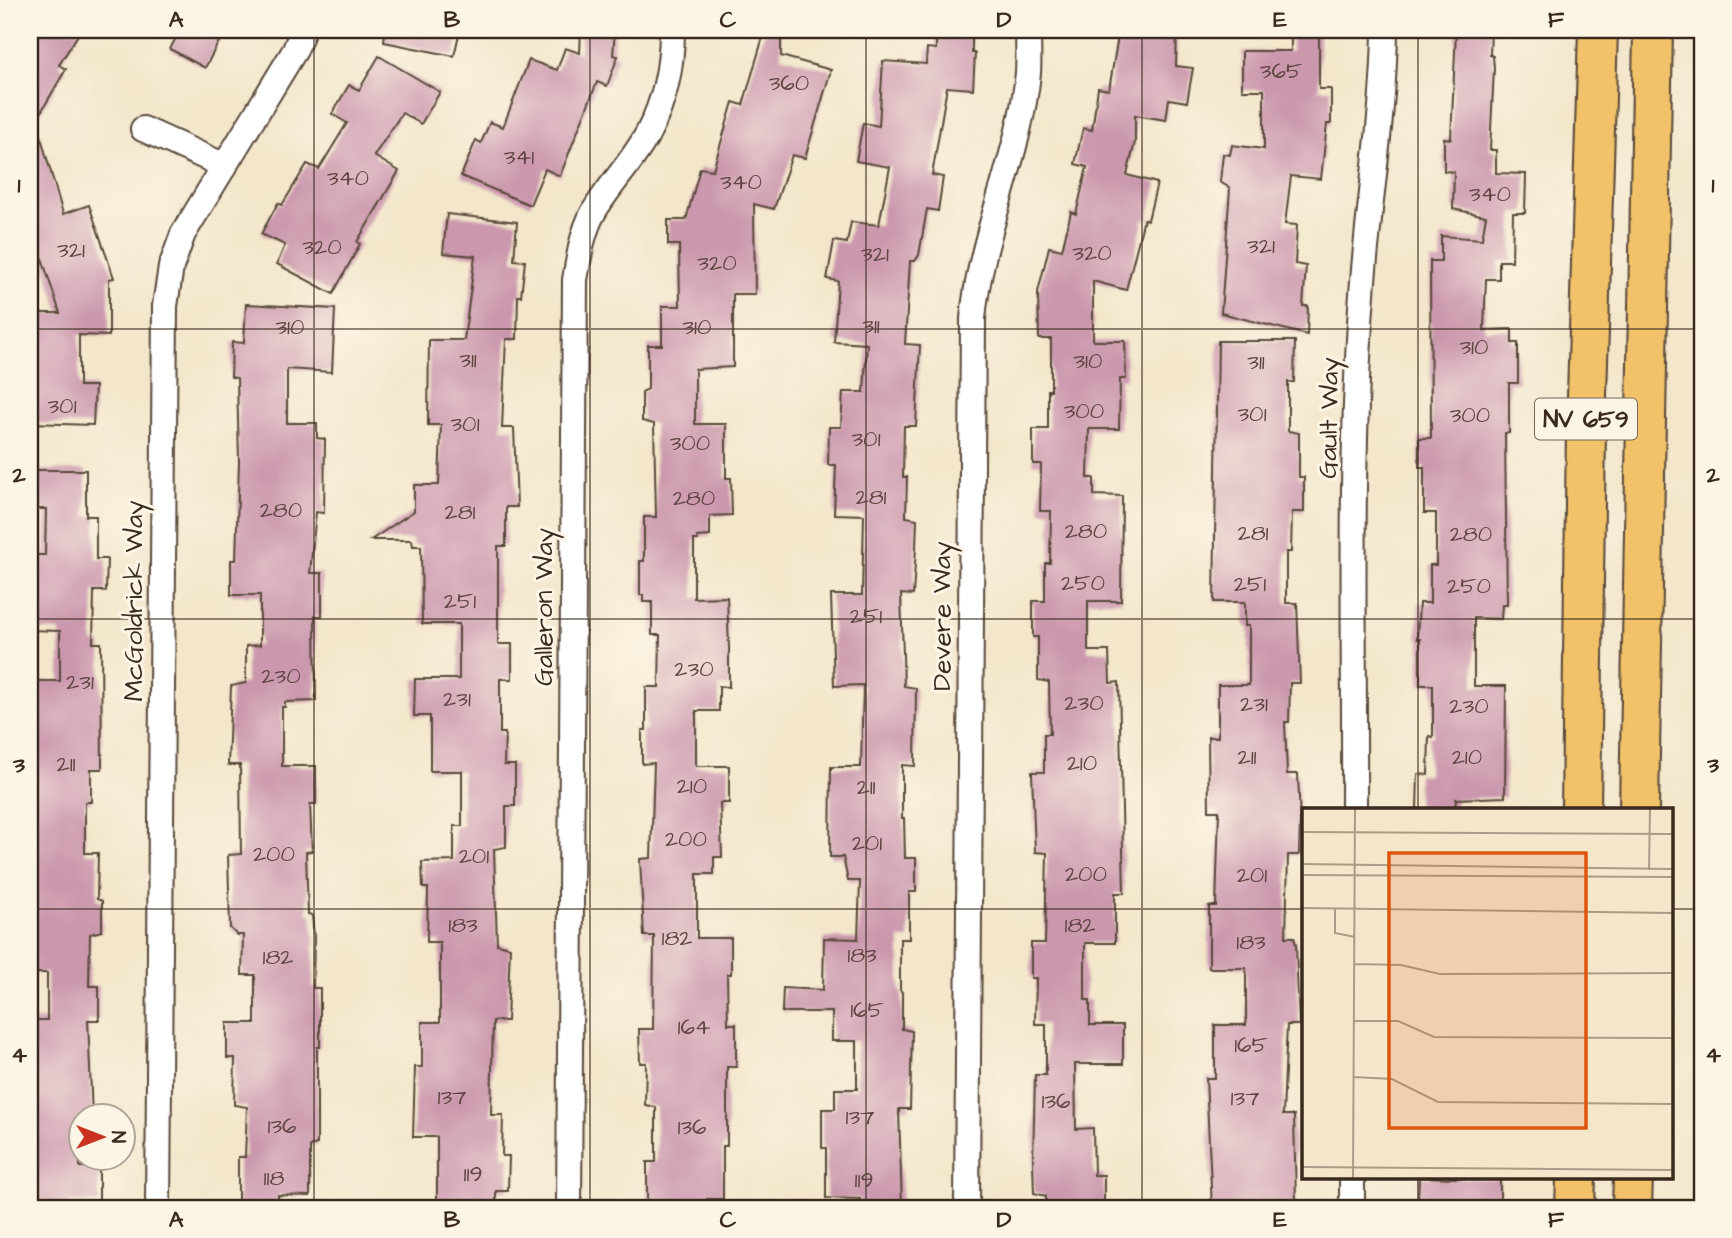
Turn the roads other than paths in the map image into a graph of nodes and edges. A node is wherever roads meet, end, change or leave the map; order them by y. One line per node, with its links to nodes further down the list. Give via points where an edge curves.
1 (303, 30): 8 (street, McGoldrick Way)
2 (672, 30): 16 (street, Galleron Way, via 663,98 649,133 593,213 580,246 575,279)
3 (1028, 30): 17 (street, Devere Way, via 1022,107 976,286 973,319)
4 (1385, 30): 9 (street, Gault Way, via 1357,388)
5 (1598, 30): 10 (main road, NV 659)
6 (1653, 30): 11 (main road, NV 659)
7 (143, 129): 8 (street)
8 (225, 166): 15 (street, McGoldrick Way, via 183,234 171,267 165,306)
9 (1354, 808)
10 (1581, 808)
11 (1639, 808)
12 (1352, 1178): 18 (street)
13 (1576, 1178): 19 (main road)
14 (1633, 1178): 20 (main road)
15 (158, 1208)
16 (569, 1208)
17 (967, 1208)
18 (1352, 1208)
19 (1575, 1208)
20 (1632, 1208)

